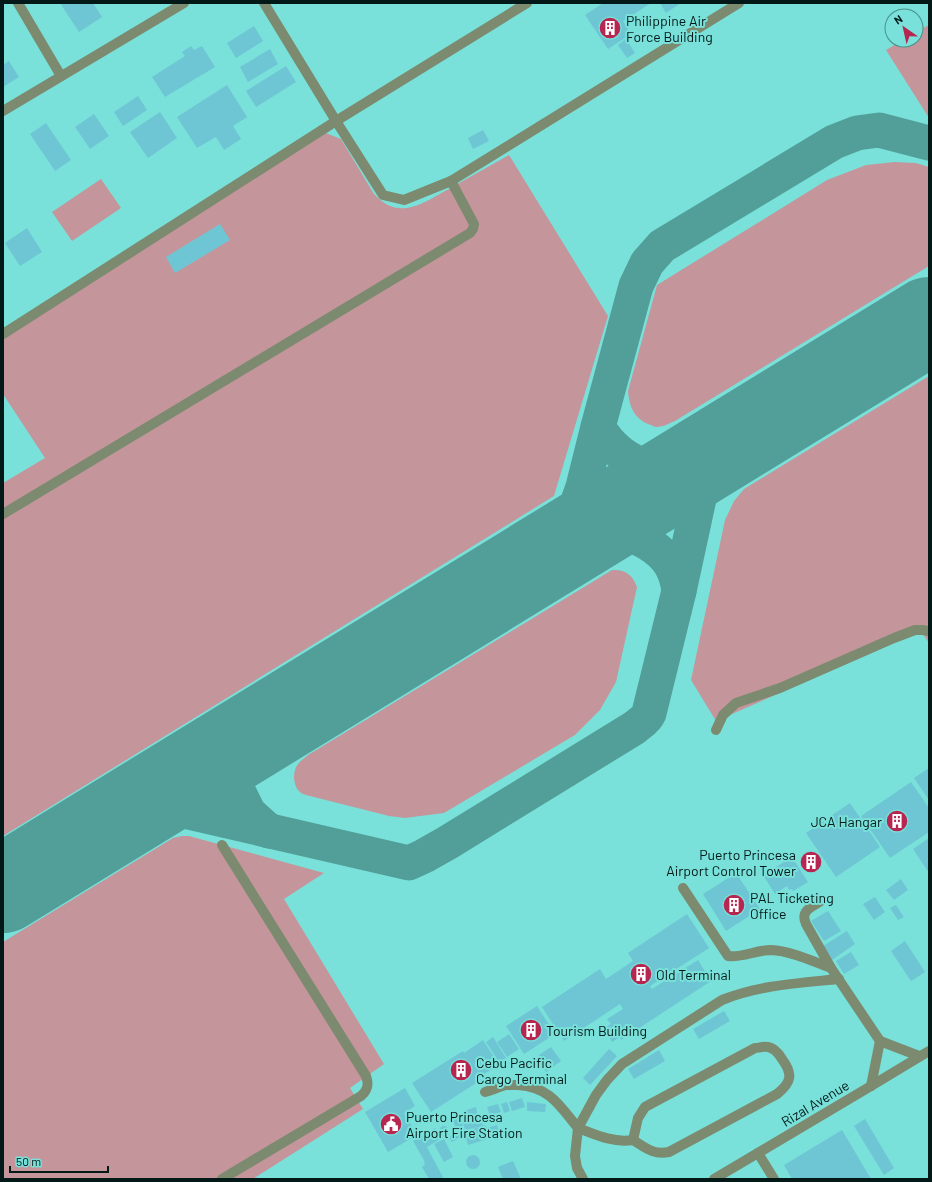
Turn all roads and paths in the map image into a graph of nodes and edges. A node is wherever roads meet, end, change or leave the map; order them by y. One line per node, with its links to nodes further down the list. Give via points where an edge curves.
1 (18, 3): 6 (street)
2 (184, 3): 6 (street)
3 (264, 3): 8 (street)
4 (527, 3): 8 (street)
5 (739, 3): 9 (street)
6 (61, 76): 7 (street)
7 (3, 111)
8 (336, 121): 9 (street, via 383,195 404,200); 10 (street)
9 (451, 181): 11 (street, via 474,224 470,233)
10 (3, 334)
11 (3, 514)
12 (929, 631): 13 (street, via 915,630 780,688 736,703 723,715)
13 (716, 730)
14 (222, 845): 27 (street, via 368,1081 368,1087 361,1096)
15 (683, 888): 17 (street, via 728,956 770,950)
16 (821, 901): 17 (street, via 806,911 804,920)
17 (831, 968): 18 (street)
18 (839, 979): 19 (street); 24 (street, via 754,989 722,1000 622,1064 596,1094)
19 (880, 1041): 21 (street); 22 (street)
20 (929, 1051): 21 (street, Rizal Avenue)
21 (919, 1056): 22 (street, Rizal Avenue)
22 (871, 1086): 26 (street, Rizal Avenue)
23 (485, 1092): 24 (street, via 507,1085 540,1090 551,1096)
24 (578, 1128): 25 (street, via 607,1139 624,1142); 28 (street, via 575,1156 577,1168)
25 (633, 1140): 25 (street, via 653,1152 669,1152 777,1094 788,1084 789,1072 774,1050 767,1046 755,1048 645,1107 638,1118)
26 (758, 1153): 29 (street, Rizal Avenue); 30 (street)
27 (222, 1179)
28 (583, 1179)
29 (714, 1179)
30 (774, 1179)

